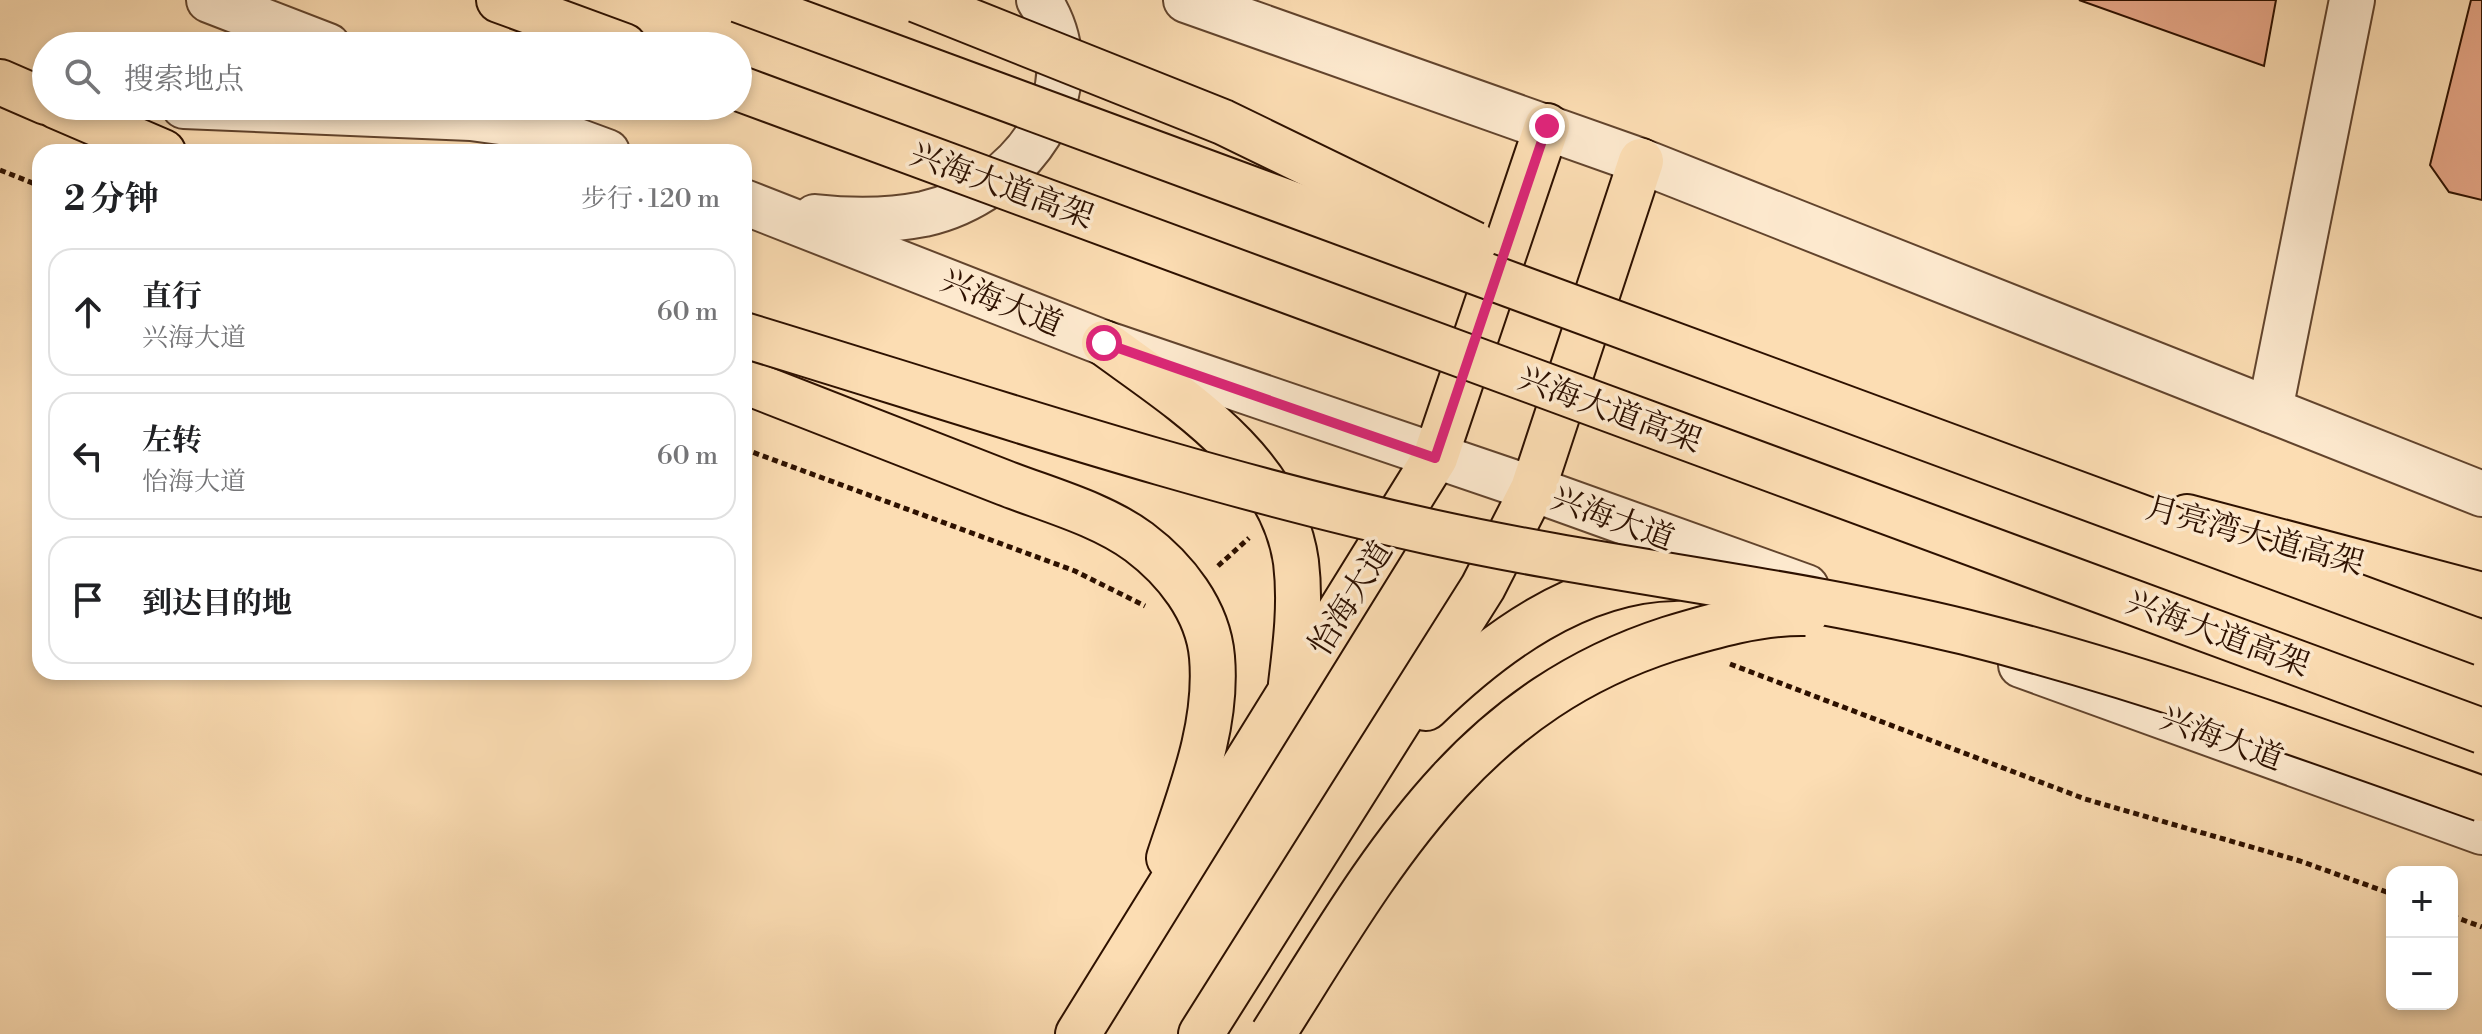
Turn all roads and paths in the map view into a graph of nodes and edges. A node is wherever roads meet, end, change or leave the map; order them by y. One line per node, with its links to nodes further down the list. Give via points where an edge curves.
1 (209, 0): 8 (street)
2 (499, 0): 9 (main road)
3 (739, 0): 27 (main road, bridge)
4 (917, 0): 27 (main road, bridge, via 1223,122)
5 (1039, 0): 24 (street, via 1061,50 1060,81 1051,113 1007,174 967,199 926,213 875,220)
6 (1186, 0): 17 (street)
7 (2352, 0): 29 (street)
8 (292, 32)
9 (586, 32)
10 (0, 82): 11 (street); 13 (main road)
11 (32, 91)
12 (752, 93): 43 (main road, 兴海大道高架, bridge)
13 (32, 96)
14 (89, 120): 19 (main road)
15 (486, 120): 18 (street)
16 (520, 120): 18 (street)
17 (1547, 126): 21 (street); 31 (main road, 怡海大道)
18 (538, 127): 20 (street)
19 (144, 144)
20 (585, 144)
21 (1641, 161): 29 (street); 33 (main road)
22 (0, 170): 23 (path)
23 (32, 183)
24 (760, 208): 26 (street, 兴海大道)
25 (752, 337): 39 (main road, bridge, via 1181,468 1431,532)
26 (1104, 343): 31 (street, 兴海大道); 35 (main road, via 1222,436 1254,469)
27 (1703, 355): 32 (main road, bridge)
28 (752, 384): 37 (main road, via 1079,512 1137,541 1175,574)
29 (2270, 410): 34 (street)
30 (752, 452): 37 (path, via 1075,571 1164,615)
31 (1435, 458): 33 (street, 兴海大道); 42 (main road, 怡海大道)
32 (2029, 475): 38 (main road, 月亮湾大道高架, bridge); 40 (main road, bridge)
33 (1533, 489): 36 (street, 兴海大道); 44 (main road, via 1483,587)
34 (2482, 494)
35 (1284, 522): 37 (path, via 1260,527); 42 (main road, via 1296,560 1299,619)
36 (1777, 577): 44 (main road, via 1653,579 1584,599 1525,625 1468,667); 46 (street, 兴海大道)
37 (1187, 594): 49 (main road, via 1202,619 1212,656 1210,712 1199,768)
38 (2482, 595)
39 (1885, 614): 45 (main road, bridge, via 2088,665); 53 (main road, bridge, via 1799,613 1711,626 1639,649 1580,677 1522,714 1466,761 1418,814)
40 (2482, 643)
41 (1720, 660): 47 (path, via 2085,799 2300,861)
42 (1290, 695): 49 (main road, 怡海大道)
43 (2482, 731)
44 (1378, 754): 52 (main road)
45 (2482, 799)
46 (2482, 832)
47 (2386, 892)
48 (2458, 918): 50 (path)
49 (1148, 924): 51 (main road, 怡海大道)
50 (2482, 927)
51 (1078, 1034)
52 (1201, 1034)
53 (1273, 1034)

